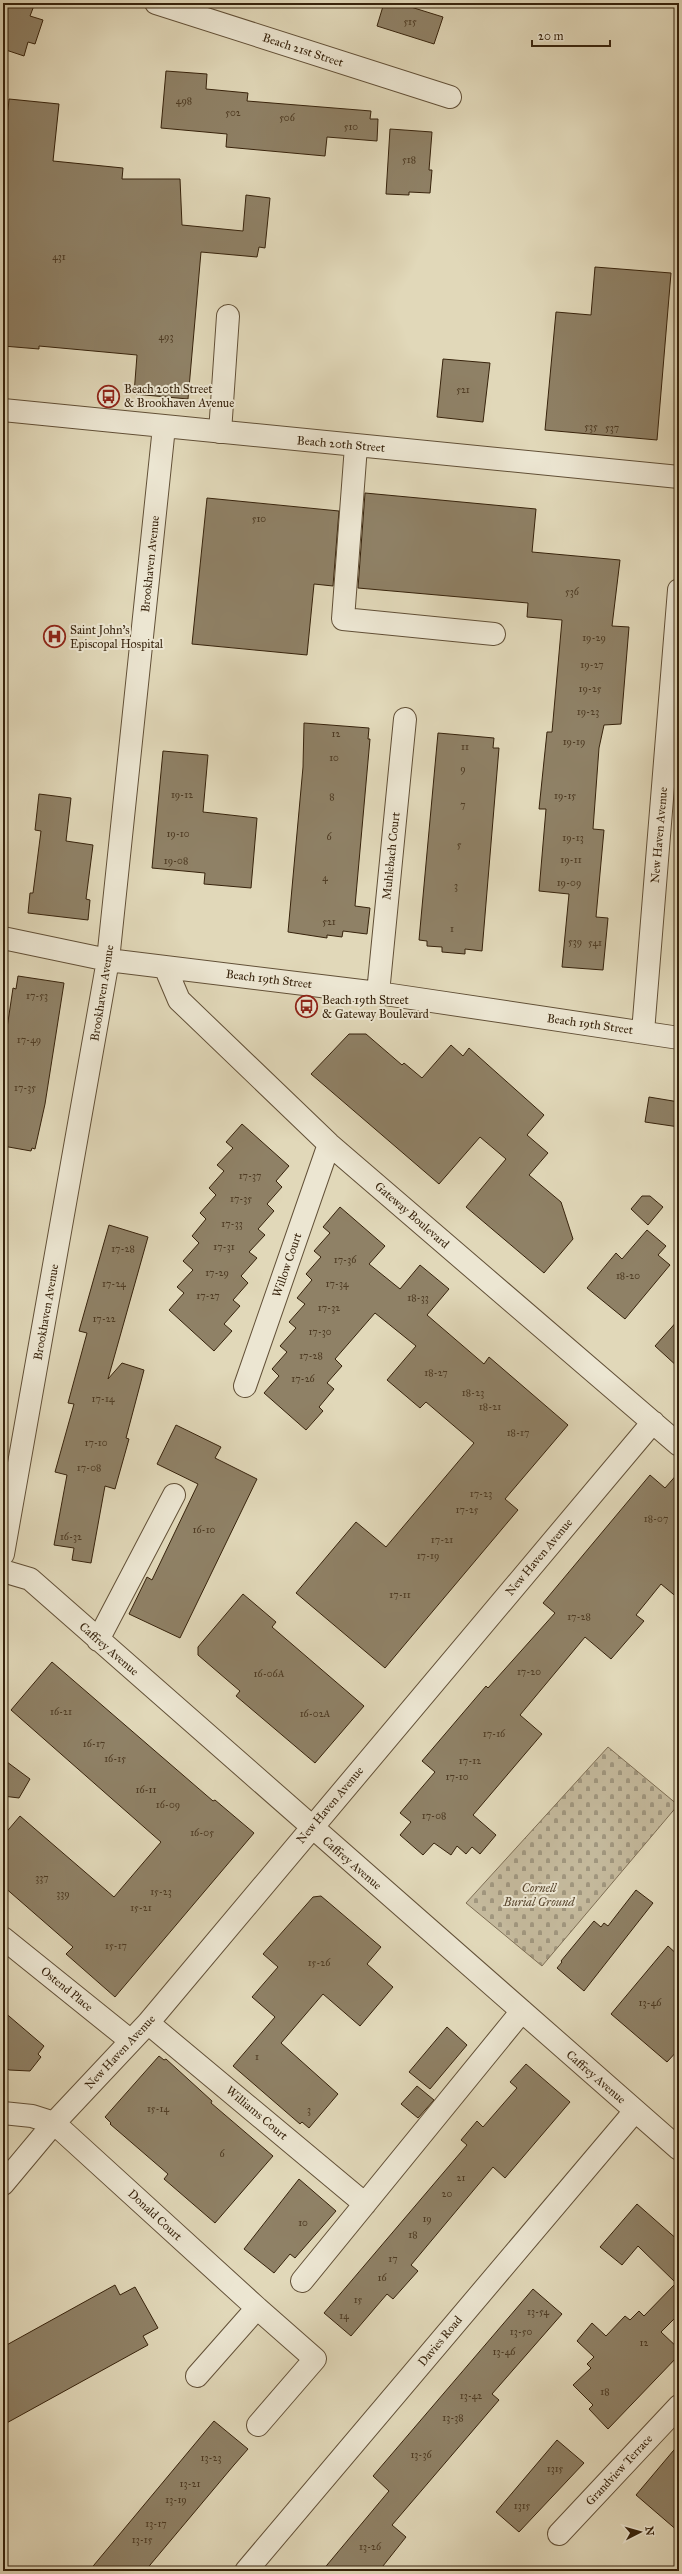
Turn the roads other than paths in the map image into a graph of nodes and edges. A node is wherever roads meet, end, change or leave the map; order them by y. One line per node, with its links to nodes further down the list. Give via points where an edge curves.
1 (156, 3): 2 (street, Beach 21st Street)
2 (450, 97)
3 (228, 316): 6 (street)
4 (3, 410): 5 (street, Beach 20th Street)
5 (164, 427): 6 (street, Beach 20th Street); 13 (street, Brookhaven Avenue)
6 (220, 432): 7 (street, Beach 20th Street)
7 (356, 446): 8 (street, Beach 20th Street); 10 (street, via 343,619)
8 (679, 477)
9 (679, 590): 16 (street, New Haven Avenue)
10 (494, 634)
11 (405, 719): 15 (street, Muhlebach Court)
12 (3, 938): 13 (street, Beach 19th Street)
13 (108, 960): 14 (street, Beach 19th Street); 23 (street, Brookhaven Avenue)
14 (165, 967): 15 (street, Beach 19th Street); 18 (street, Gateway Boulevard, via 179,1000)
15 (378, 993): 16 (street, Beach 19th Street)
16 (643, 1032): 17 (street, Beach 19th Street)
17 (679, 1038)
18 (329, 1144): 19 (street, Willow Court); 20 (street, Gateway Boulevard)
19 (245, 1386)
20 (653, 1422): 21 (street, Gateway Boulevard); 26 (street, New Haven Avenue)
21 (679, 1445)
22 (174, 1495): 25 (street)
23 (3, 1554)
24 (3, 1570): 25 (street, Caffrey Avenue, via 30,1579)
25 (98, 1640): 26 (street, Caffrey Avenue)
26 (311, 1827): 28 (street, Caffrey Avenue); 29 (street, New Haven Avenue)
27 (3, 1938): 30 (street, Ostend Place)
28 (522, 2011): 31 (street, Caffrey Avenue); 36 (street)
29 (148, 2023): 30 (street, New Haven Avenue); 36 (street, Williams Court)
30 (131, 2041): 33 (street, New Haven Avenue)
31 (635, 2110): 34 (street, Caffrey Avenue); 43 (street, Davies Road)
32 (3, 2113): 33 (street, via 32,2116)
33 (54, 2123): 35 (street, New Haven Avenue); 38 (street, Donald Court)
34 (679, 2150)
35 (3, 2184)
36 (365, 2204): 37 (street)
37 (302, 2281)
38 (256, 2308): 39 (street); 41 (street, Donald Court, via 315,2359)
39 (197, 2376)
40 (679, 2406): 42 (street, Grandview Terrace)
41 (258, 2425)
42 (559, 2534)
43 (246, 2571)

